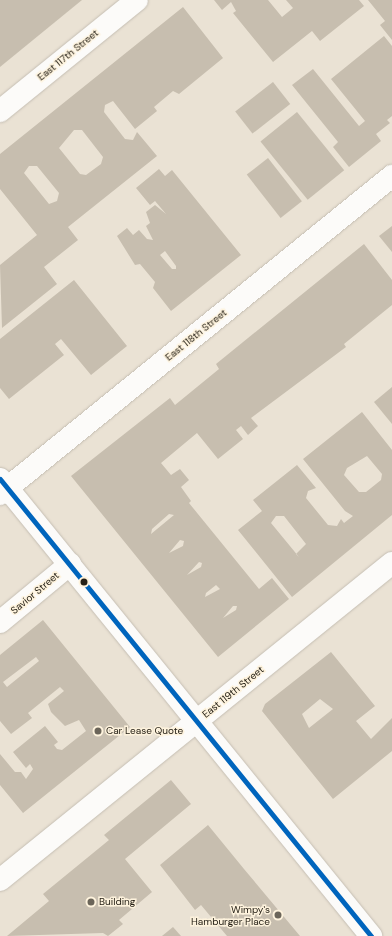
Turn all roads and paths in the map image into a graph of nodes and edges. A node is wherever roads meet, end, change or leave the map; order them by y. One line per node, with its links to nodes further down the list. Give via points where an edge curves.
1 (136, 0): 2 (street, East 117th Street)
2 (0, 110)
3 (392, 176): 4 (street, East 118th Street)
4 (2, 487): 6 (street)
5 (392, 563): 8 (street, East 119th Street)
6 (70, 564): 7 (street, Savior Street); 8 (street)
7 (0, 622)
8 (196, 722): 9 (street, East 119th Street); 10 (street)
9 (0, 880)
10 (371, 936)

